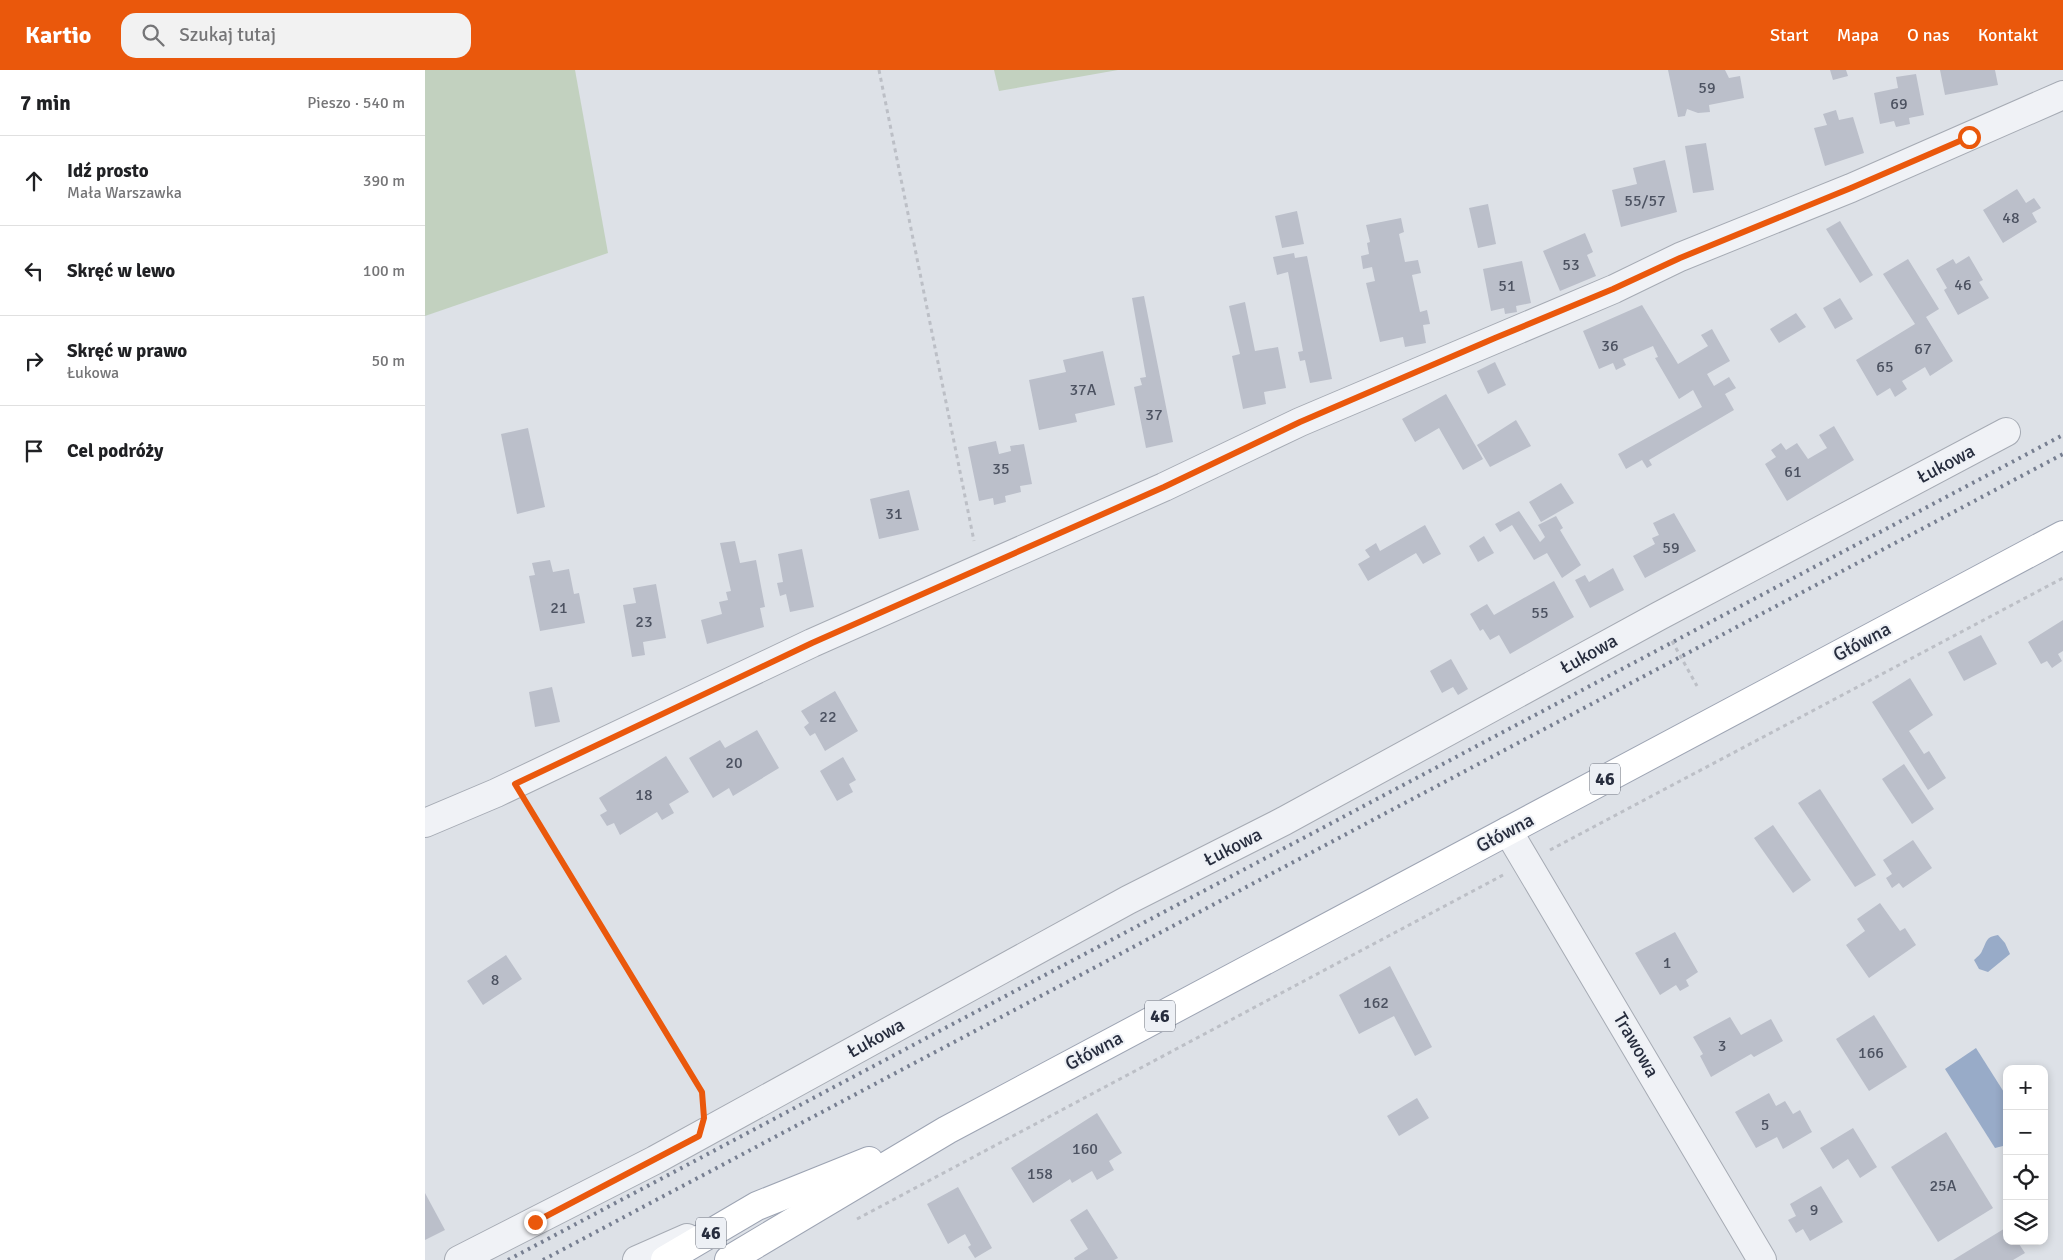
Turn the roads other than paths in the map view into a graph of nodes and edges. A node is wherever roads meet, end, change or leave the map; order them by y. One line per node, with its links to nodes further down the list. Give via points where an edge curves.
1 (2063, 95): 4 (street, via 1300,422)
2 (2006, 432): 8 (street, Łukowa, via 1659,616 1284,821 1120,905 699,1136)
3 (2063, 535): 5 (main road, Główna / 46)
4 (425, 823)
5 (1508, 831): 6 (main road, Główna / 46); 12 (street, Trawowa)
6 (947, 1130): 7 (main road, Główna / 46); 11 (main road, Główna / 46)
7 (757, 1206): 9 (street, Główna); 10 (main road, Główna / 46)
8 (459, 1260)
9 (637, 1260)
10 (665, 1260)
11 (729, 1260)
12 (1762, 1260)

